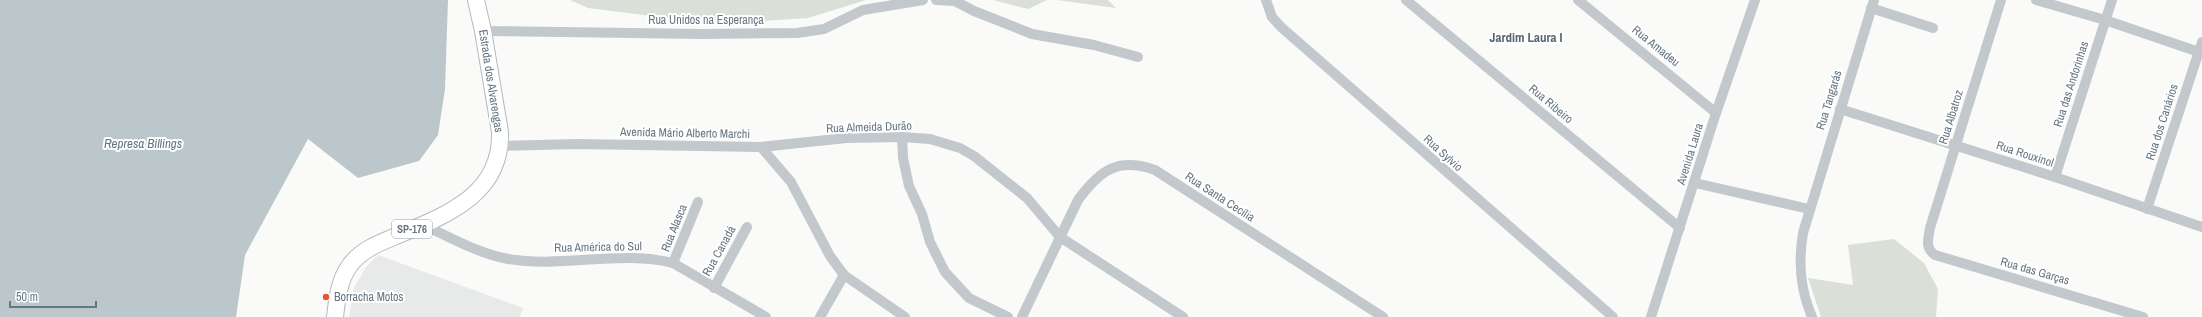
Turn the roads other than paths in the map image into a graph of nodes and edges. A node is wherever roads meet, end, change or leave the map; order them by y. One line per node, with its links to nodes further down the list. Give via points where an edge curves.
1 (476, 0): 14 (main road, Estrada dos Alvarengas / SP-176)
2 (924, 0): 14 (street, Rua Unidos na Esperança, via 863,10 824,29 797,32 702,34)
3 (936, 0): 16 (street, via 955,1 1032,34 1094,44)
4 (1266, 0): 45 (street, Rua Sylvio, via 1272,17 1281,27)
5 (1406, 0): 31 (street, Rua Ribeiro)
6 (1578, 0): 18 (street, Rua Amadeu)
7 (1755, 0): 18 (street, Avenida Laura)
8 (2001, 0): 21 (street, Rua Albatroz)
9 (2036, 0): 12 (street)
10 (2112, 0): 12 (street, Rua das Andorinhas)
11 (1873, 4): 13 (street); 17 (street, Rua Tangarás)
12 (2105, 20): 15 (street); 23 (street, Rua das Andorinhas)
13 (1933, 28)
14 (483, 31): 20 (main road, Estrada dos Alvarengas / SP-176, via 498,117)
15 (2201, 49): 27 (street, Rua dos Canários)
16 (1138, 57)
17 (1840, 110): 21 (street, Rua Rouxinol); 26 (street, Rua Tangarás)
18 (1716, 113): 24 (street, Avenida Laura)
19 (902, 137): 22 (street, Rua Almeida Durão, via 846,138); 32 (street, Rua Almeida Durão, via 930,139 960,148 974,156 1027,198); 41 (street, via 909,186 922,214 930,242 945,272 968,298)
20 (500, 146): 22 (street, Avenida Mário Alberto Marchi, via 577,144); 28 (main road, Estrada dos Alvarengas / SP-176, via 493,169 485,184 474,196)
21 (1956, 146): 23 (street, Rua Rouxinol); 33 (street, Rua Albatroz)
22 (761, 147): 35 (street, Avenida Mário Alberto Marchi, via 791,182 830,256)
23 (2055, 177): 27 (street, Rua Rouxinol)
24 (1695, 183): 26 (street); 31 (street, Avenida Laura)
25 (698, 202): 34 (street, Rua Alasca)
26 (1809, 209): 47 (street, Rua Tangarás, via 1802,241 1800,269)
27 (2147, 209): 30 (street, Rua Rouxinol)
28 (423, 225): 34 (street, Rua América do Sul, via 486,253 507,259 656,259); 37 (main road, Estrada dos Alvarengas / SP-176, via 361,253 342,279)
29 (747, 227): 36 (street, Rua Canadá)
30 (2202, 227)
31 (1680, 228): 46 (street, Avenida Laura)
32 (1060, 237): 42 (street); 43 (street, Rua Almeida Durão); 44 (street, Rua Santa Cecília, via 1078,200 1097,177 1122,164 1144,166)
33 (1927, 242): 48 (street, Rua das Garças, via 1928,248 1935,255)
34 (673, 263): 36 (street, Rua América do Sul)
35 (844, 275): 39 (street); 40 (street, Avenida Mário Alberto Marchi)
36 (714, 288): 38 (street, Rua América do Sul)
37 (335, 317)
38 (766, 317)
39 (820, 317)
40 (905, 317)
41 (1008, 317)
42 (1022, 317)
43 (1183, 317)
44 (1383, 317)
45 (1613, 317)
46 (1651, 317)
47 (1812, 317)
48 (2143, 317)

